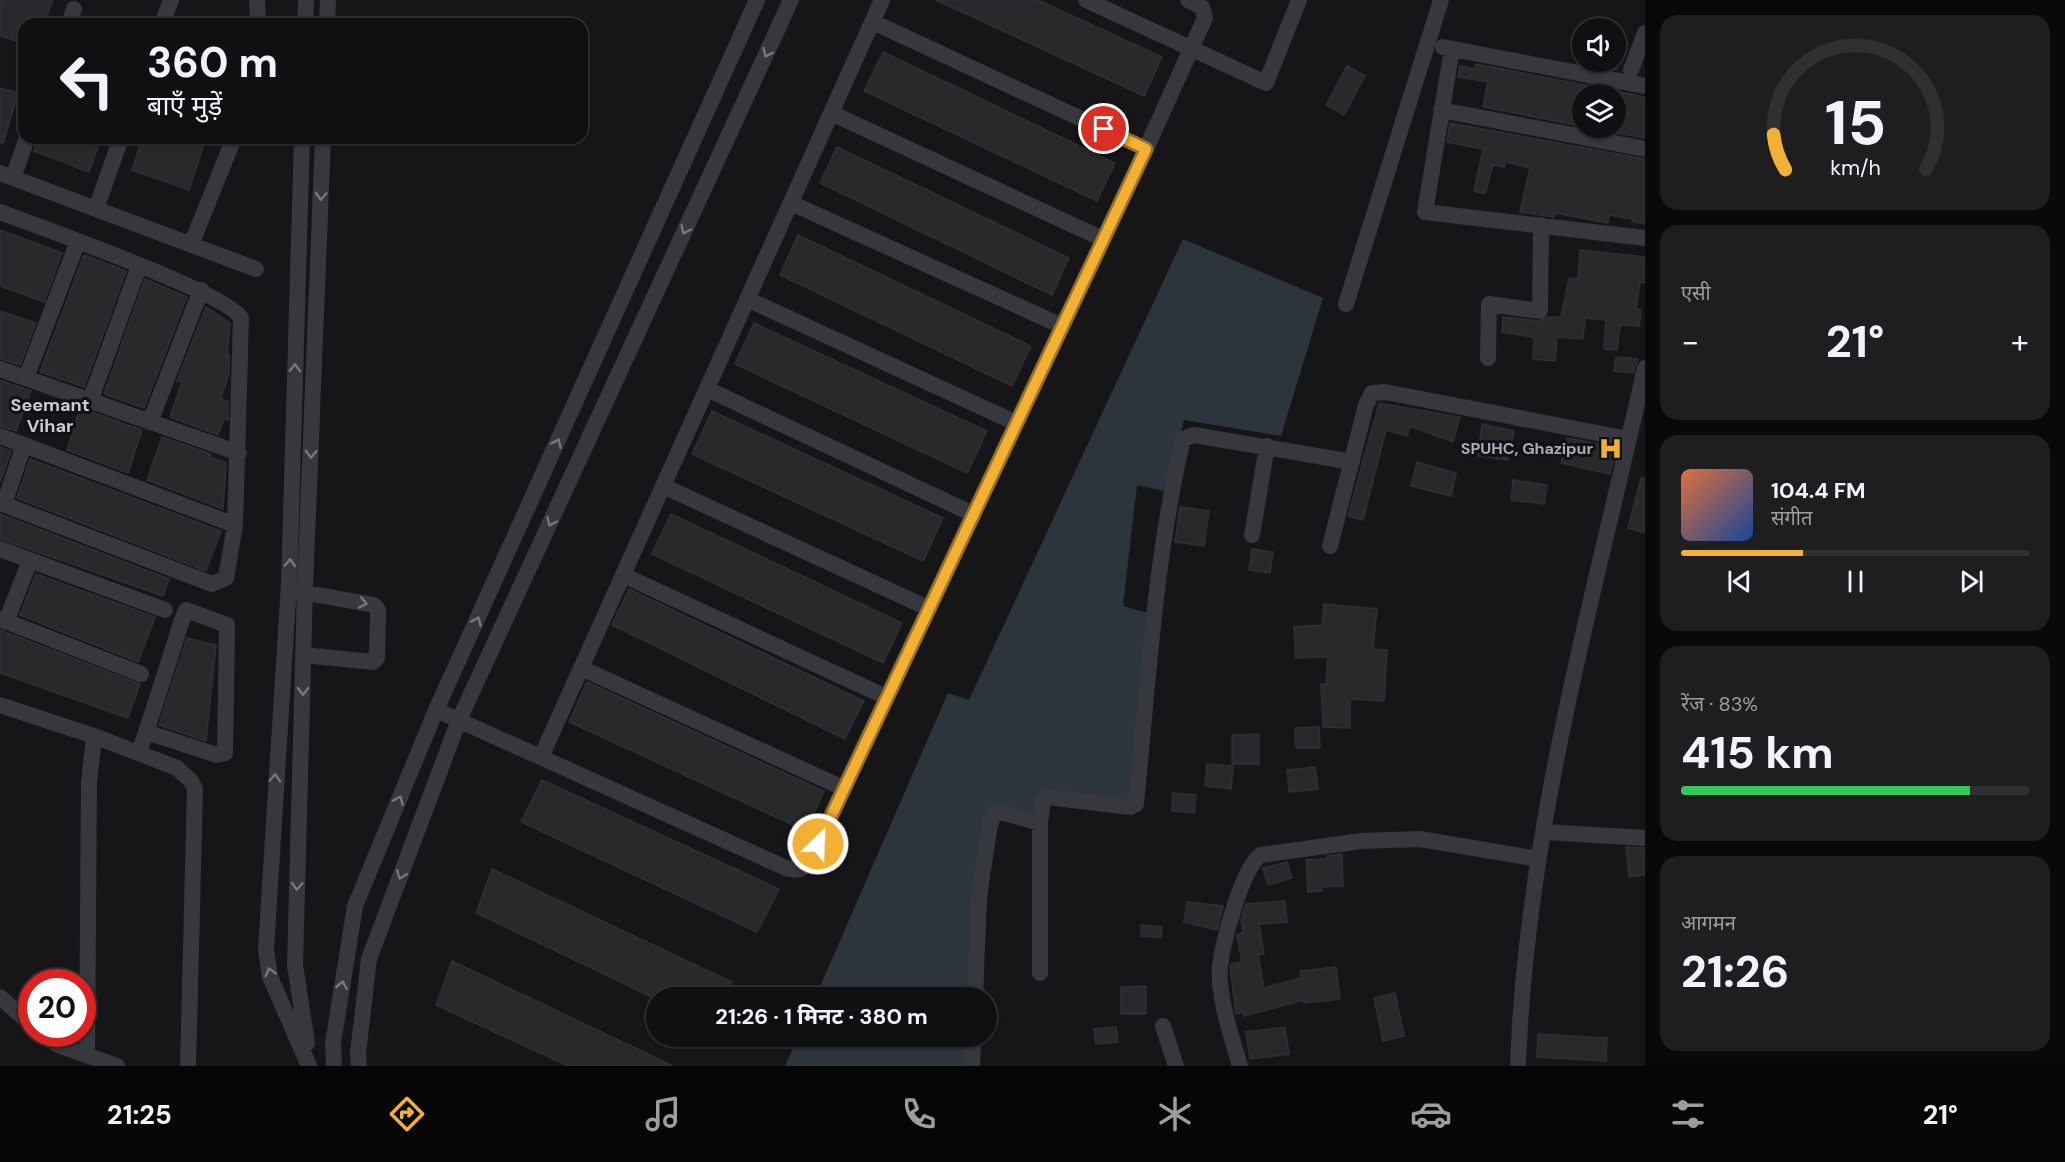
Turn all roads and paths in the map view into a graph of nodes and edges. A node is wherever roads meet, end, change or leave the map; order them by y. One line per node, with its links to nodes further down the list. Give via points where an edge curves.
1 (171, 0): 12 (street)
2 (257, 0): 13 (street)
3 (306, 0): 14 (street)
4 (328, 0): 15 (street)
5 (757, 0): 80 (street, one-way to 5)
6 (791, 0): 81 (street, one-way to 81)
7 (882, 0): 16 (street)
8 (1086, 0): 19 (street)
9 (1188, 0): 19 (street, via 1202,6 1205,12)
10 (1299, 0): 19 (street, via 1266,83)
11 (1442, 0): 18 (street)
12 (164, 18)
13 (258, 18)
14 (305, 18)
15 (327, 18)
16 (873, 22): 24 (street); 30 (street)
17 (1645, 33): 21 (street)
18 (1428, 44): 20 (street); 45 (street)
19 (1191, 48): 30 (street)
20 (1452, 49): 22 (street); 23 (street)
21 (1631, 70)
22 (1645, 86)
23 (1442, 110): 31 (street); 36 (street, via 1425,212)
24 (831, 113): 33 (street); 38 (street)
25 (24, 144): 32 (street)
26 (120, 144): 34 (street)
27 (232, 144): 40 (street)
28 (302, 144): 71 (street, one-way to 28)
29 (323, 144): 71 (street, one-way to 71)
30 (1146, 149): 38 (street)
31 (1645, 149)
32 (6, 175): 34 (street)
33 (791, 204): 44 (street); 46 (street)
34 (96, 209): 40 (street)
35 (0, 212): 39 (street)
36 (1541, 225): 37 (street); 47 (street, via 1540,311 1489,304)
37 (1645, 238)
38 (1103, 239): 46 (street)
39 (78, 241): 41 (street); 50 (street)
40 (191, 245): 42 (street)
41 (139, 266): 43 (street); 53 (street)
42 (255, 269)
43 (201, 290): 54 (street); 60 (street, via 233,308 241,318)
44 (747, 299): 51 (street); 55 (street)
45 (1346, 304)
46 (1062, 326): 55 (street)
47 (1488, 358)
48 (1645, 368): 52 (street)
49 (0, 369): 50 (street)
50 (26, 378): 53 (street)
51 (707, 389): 62 (street); 64 (street)
52 (1642, 394): 57 (street)
53 (90, 401): 54 (street)
54 (150, 422): 60 (street)
55 (1016, 423): 64 (street)
56 (0, 436): 58 (street)
57 (1628, 439): 61 (street, via 1385,392 1372,393); 88 (street, via 1564,719)
58 (24, 445): 63 (street); 65 (street)
59 (1267, 446): 61 (street); 66 (street); 87 (street, via 1194,435 1183,439 1174,476 1153,631 1136,804 1130,807 1048,797 1043,801)
60 (239, 453): 65 (street)
61 (1352, 462): 67 (street)
62 (663, 486): 70 (street); 72 (street)
63 (2, 504): 65 (street, via 213,584 226,578)
64 (973, 514): 72 (street)
65 (235, 525)
66 (1252, 535)
67 (1330, 546)
68 (0, 549): 69 (street)
69 (30, 560): 73 (street); 74 (street)
70 (623, 575): 76 (street); 78 (street)
71 (297, 591): 75 (street); 75 (street, one-way to 75, via 377,607 377,658 373,662); 97 (street, one-way to 71, via 270,977 266,950)
72 (928, 608): 78 (street)
73 (165, 610)
74 (3, 621): 77 (street)
75 (304, 655): 97 (street, one-way to 97, via 295,966)
76 (581, 668): 85 (street); 86 (street)
77 (141, 674)
78 (886, 697): 86 (street)
79 (0, 705): 83 (street)
80 (436, 710): 81 (street); 96 (street, one-way to 80, via 355,906)
81 (459, 720): 85 (street); 101 (street, one-way to 101, via 369,959)
82 (146, 732): 82 (street, via 186,610 227,625 225,753 217,755); 84 (street)
83 (94, 736): 84 (street); 100 (street, via 88,783)
84 (140, 753): 103 (street, via 177,768 195,789)
85 (541, 757): 86 (street, via 795,871 809,862)
86 (843, 788)
87 (1040, 823): 91 (street); 92 (street, via 997,811 991,817 979,896)
88 (1545, 832): 89 (street); 90 (street)
89 (1645, 838)
90 (1538, 859): 108 (street, via 1420,839 1351,842 1261,855 1253,860 1243,879 1220,967 1226,1019); 109 (street, via 1520,996)
91 (1040, 973)
92 (975, 987)
93 (0, 997): 94 (street)
94 (18, 1013)
95 (1163, 1026): 107 (street)
96 (333, 1043): 97 (street); 101 (street); 105 (street)
97 (304, 1044): 104 (street)
98 (64, 1047): 100 (street)
99 (973, 1047): 106 (street)
100 (87, 1055): 102 (street)
101 (359, 1060)
102 (117, 1066)
103 (188, 1066)
104 (309, 1066)
105 (334, 1066)
106 (972, 1066)
107 (1176, 1066)
108 (1240, 1066)
109 (1518, 1066)

